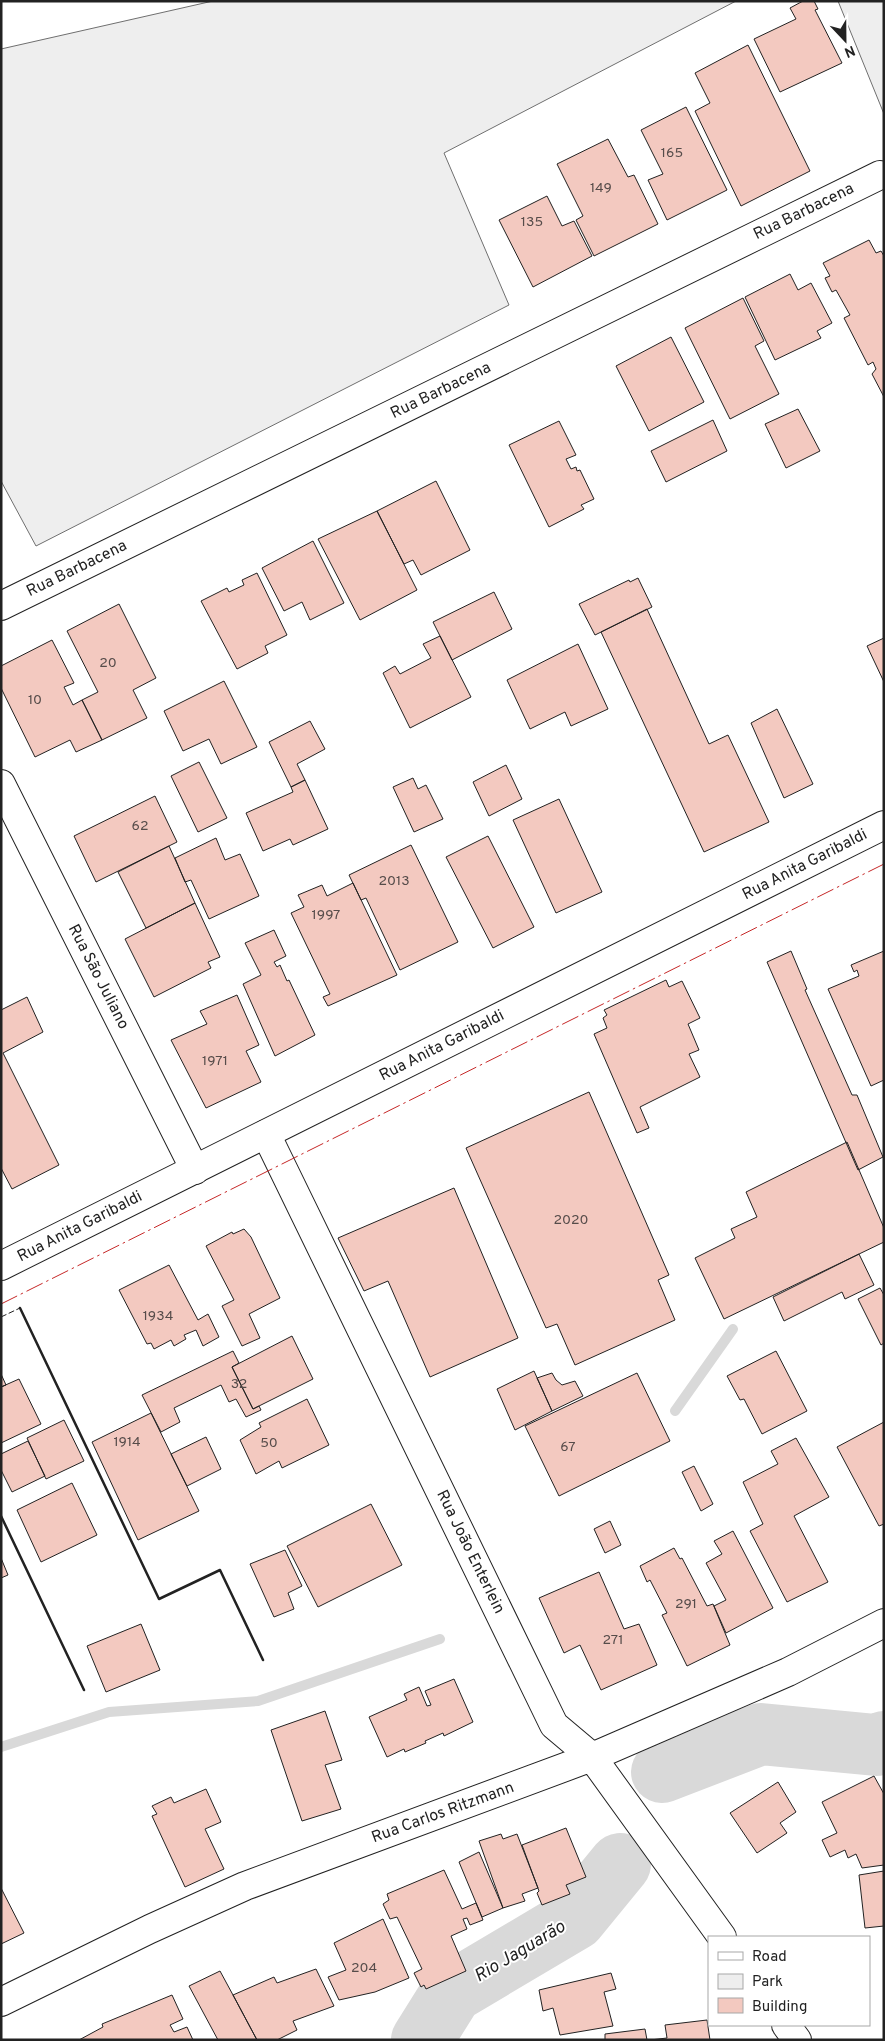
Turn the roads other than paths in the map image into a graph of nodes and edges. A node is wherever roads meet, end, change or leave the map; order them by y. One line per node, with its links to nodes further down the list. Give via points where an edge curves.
1 (880, 175): 2 (street, Rua Barbacena)
2 (1, 606)
3 (1, 784): 6 (street, Rua São Juliano)
4 (884, 825): 5 (street, Rua Anita Garibaldi)
5 (266, 1134): 6 (street, Rua Anita Garibaldi); 9 (street, Rua João Enterlein, via 554,1725)
6 (195, 1170): 7 (street, Rua Anita Garibaldi)
7 (1, 1266)
8 (884, 1623): 9 (street, Rua Carlos Ritzmann, via 788,1672)
9 (592, 1757): 10 (street, Rua João Enterlein); 11 (street, Rua Carlos Ritzmann, via 245,1886)
10 (721, 1936)
11 (1, 2002)
12 (787, 2026): 13 (street)
13 (797, 2040)

